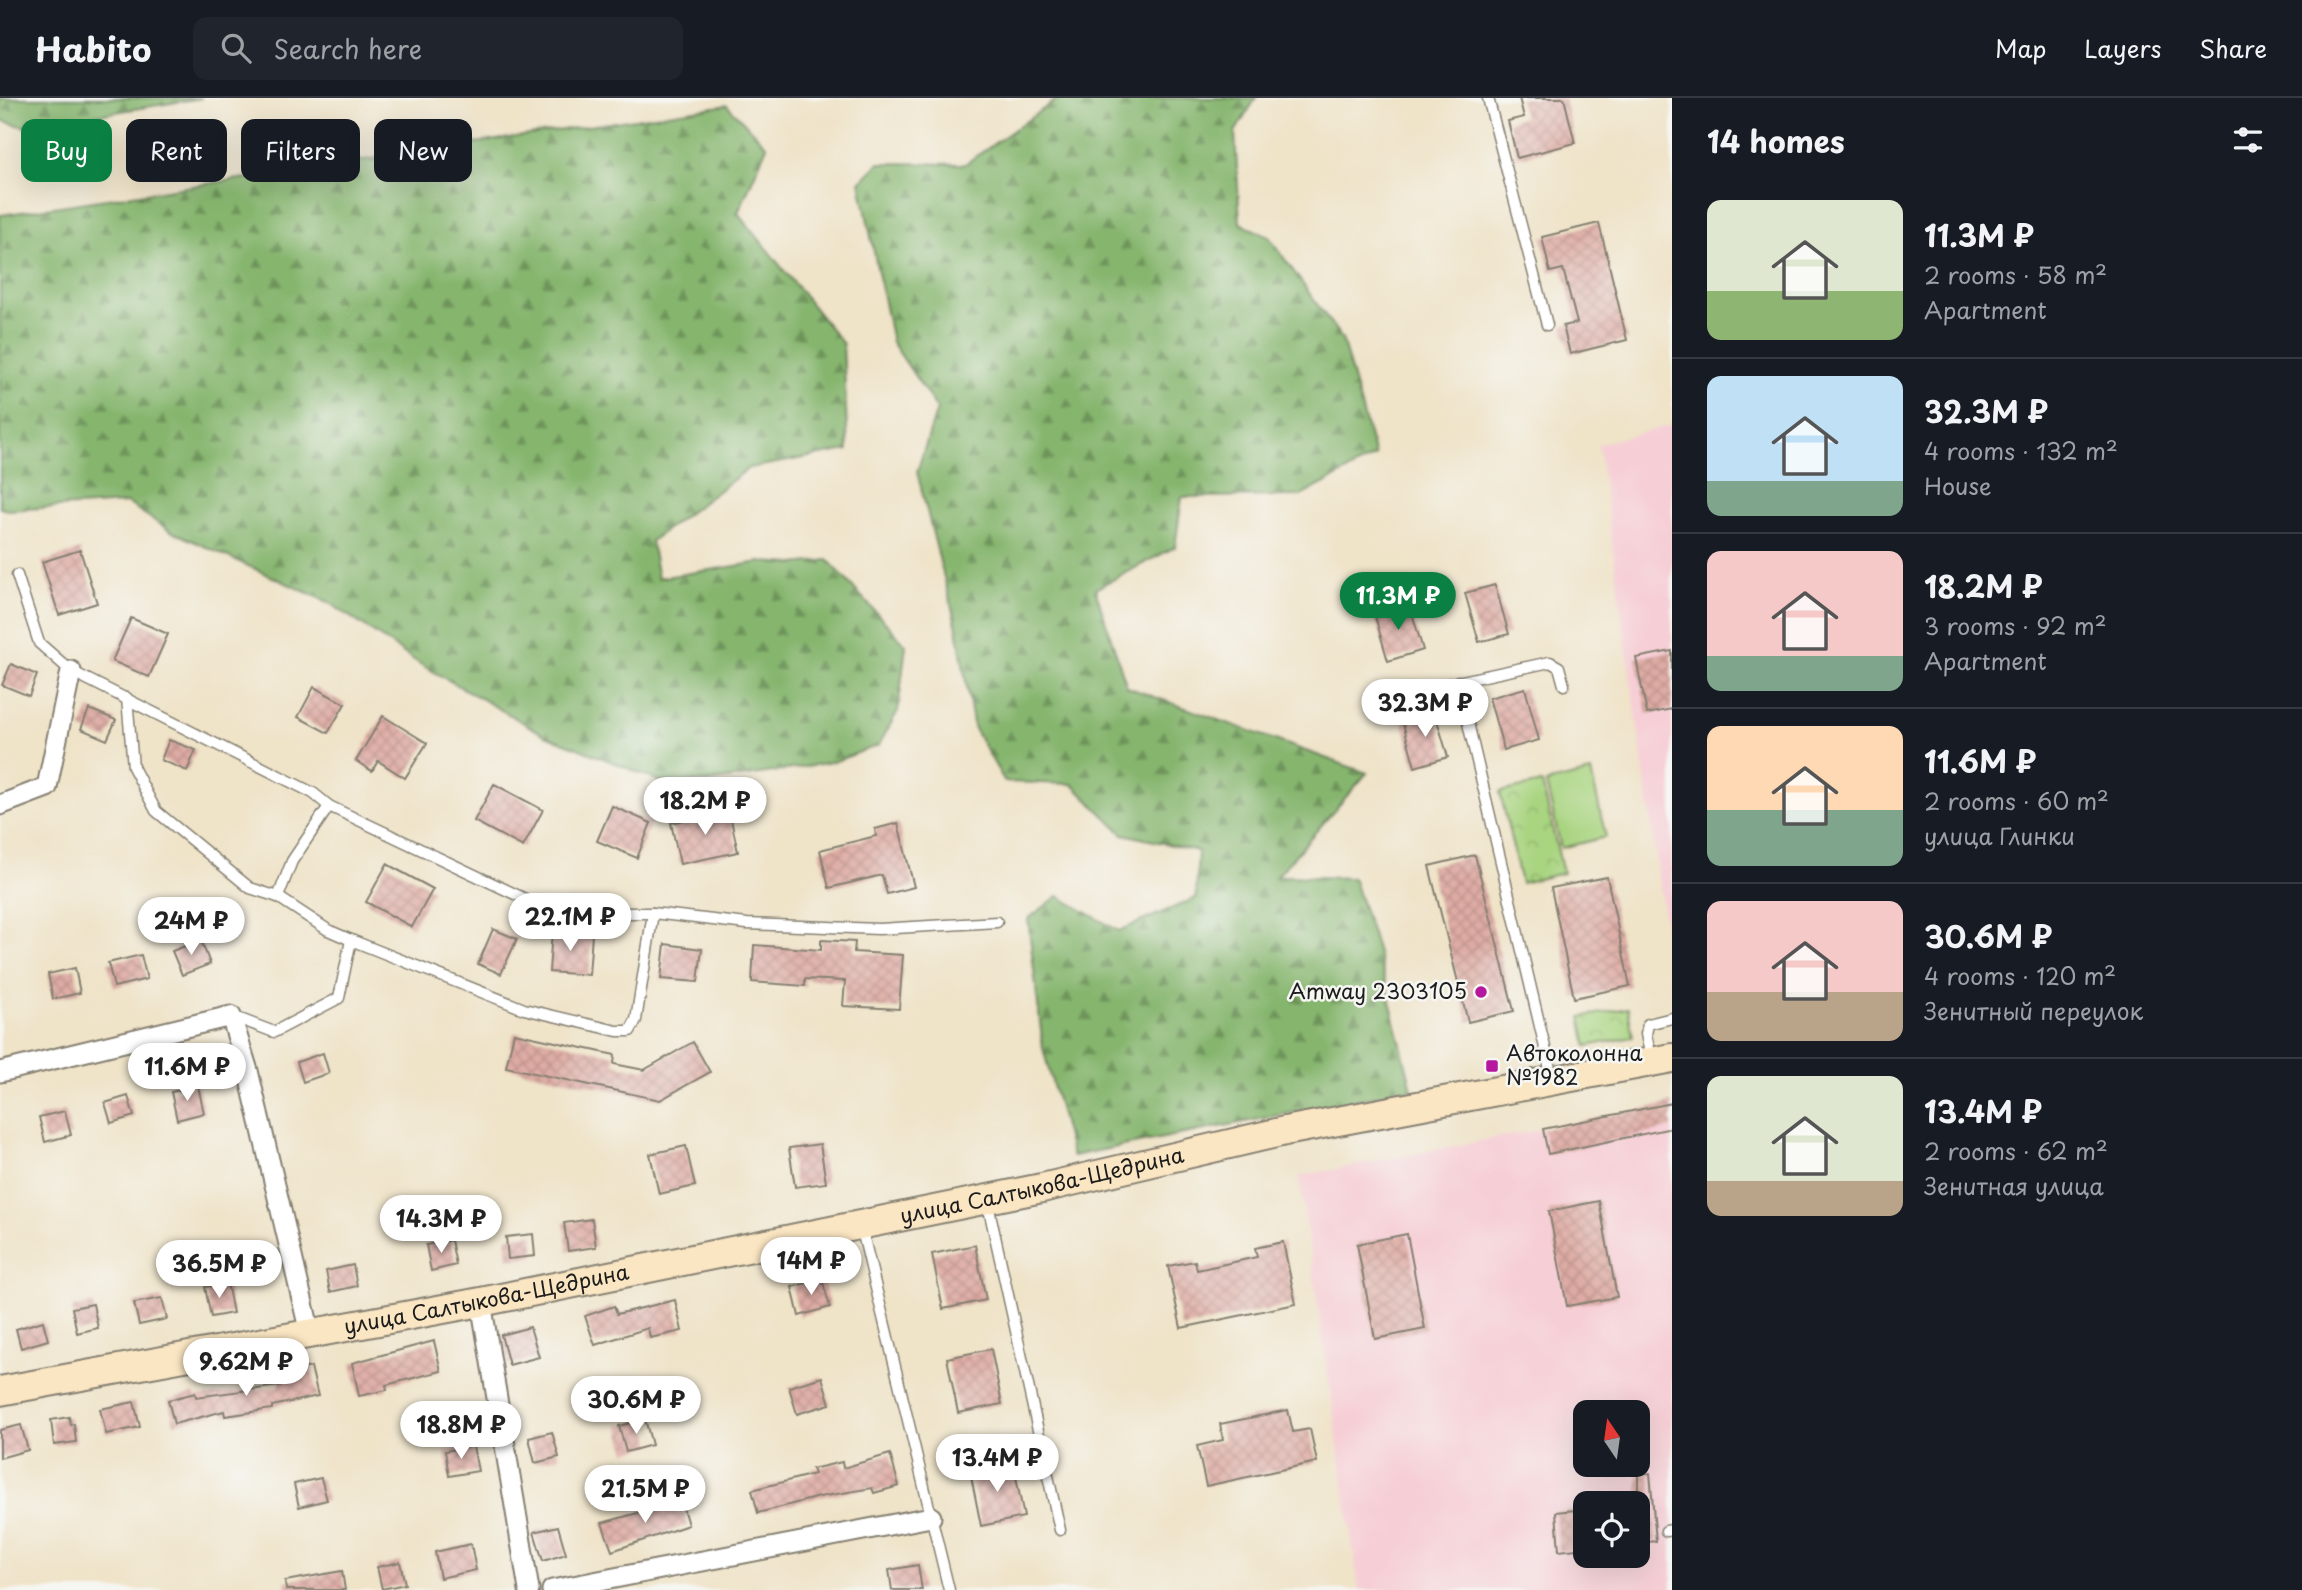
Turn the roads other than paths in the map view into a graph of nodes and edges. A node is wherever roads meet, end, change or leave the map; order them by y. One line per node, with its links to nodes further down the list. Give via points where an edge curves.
1 (1488, 98): 2 (lane)
2 (1546, 325)
3 (18, 575): 4 (lane, via 39,643)
4 (71, 671): 8 (lane); 9 (street, via 47,787)
5 (1458, 681): 6 (lane, via 1550,662 1559,667); 7 (lane); 19 (lane)
6 (1564, 685)
7 (1396, 695)
8 (127, 698): 10 (lane, via 313,793); 11 (lane, via 133,767 156,811 250,888)
9 (0, 805)
10 (329, 806): 11 (lane, via 292,860); 12 (lane, via 538,905 567,913)
11 (278, 897): 14 (lane)
12 (653, 913): 13 (lane, via 747,924 879,929); 14 (lane, via 636,1020 630,1031 524,1009)
13 (997, 922)
14 (351, 940): 15 (lane, via 339,998 274,1032)
15 (231, 1016): 18 (street); 23 (street)
16 (1672, 1018): 17 (lane, via 1648,1024 1646,1034)
17 (1662, 1060): 19 (street, улица Салтыкова-Щедрина)
18 (0, 1072)
19 (1553, 1081): 20 (street, улица Салтыкова-Щедрина, via 1285,1131)
20 (987, 1199): 21 (street, улица Салтыкова-Щедрина); 26 (lane)
21 (861, 1226): 22 (street, улица Салтыкова-Щедрина); 25 (lane)
22 (481, 1302): 23 (street, улица Салтыкова-Щедрина); 27 (street)
23 (310, 1333): 24 (street, улица Салтыкова-Щедрина)
24 (0, 1391)
25 (932, 1517): 28 (street); 29 (lane)
26 (1060, 1530)
27 (529, 1590)
28 (552, 1590)
29 (950, 1590)

